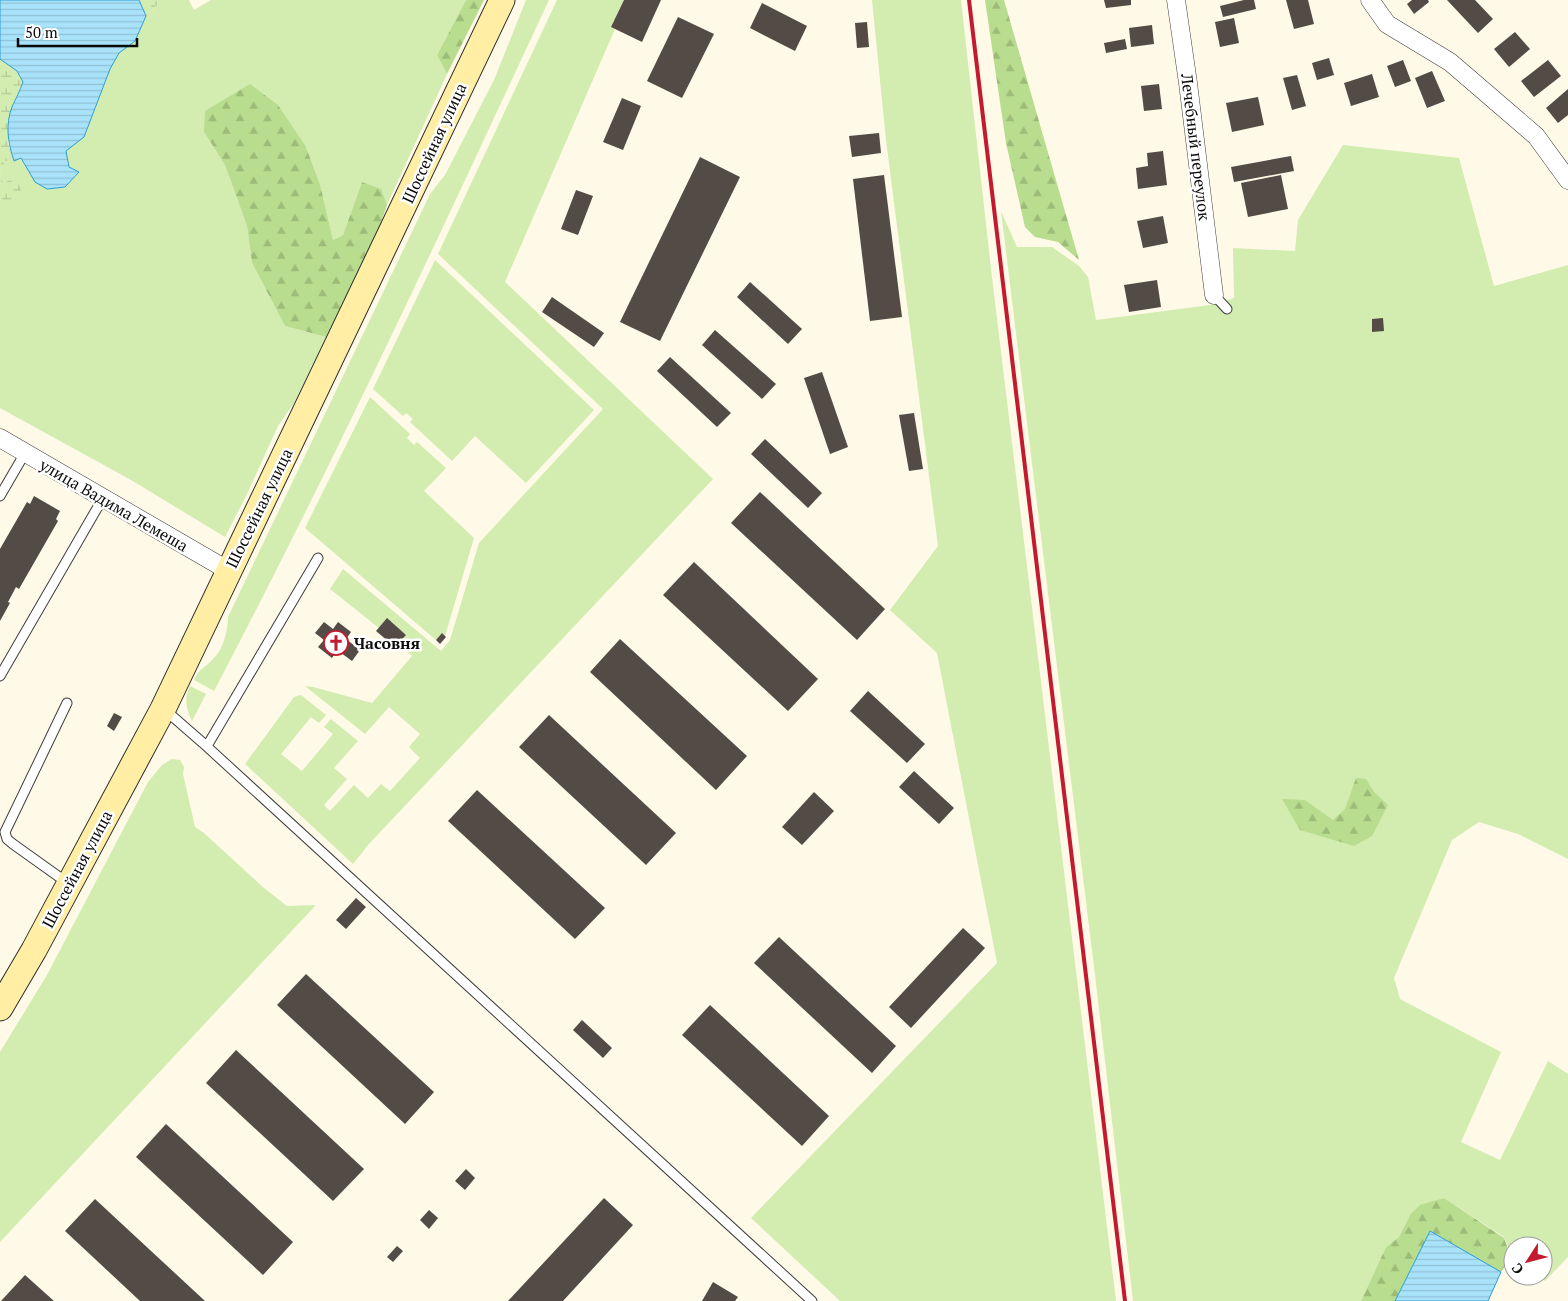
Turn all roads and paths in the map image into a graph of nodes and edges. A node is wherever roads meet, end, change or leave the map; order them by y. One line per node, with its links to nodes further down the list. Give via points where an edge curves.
1 (502, 0): 12 (main road, Шоссейная улица)
2 (1176, 0): 5 (street, Лечебный переулок)
3 (1370, 0): 4 (street, via 1387,24 1450,62 1536,136)
4 (1568, 180)
5 (1214, 294): 6 (lane)
6 (1227, 309)
7 (0, 438): 8 (street, улица Вадима Лемеша)
8 (25, 453): 9 (lane); 10 (street, улица Вадима Лемеша)
9 (0, 496)
10 (103, 498): 12 (street, улица Вадима Лемеша); 13 (lane)
11 (318, 558): 16 (lane)
12 (229, 572): 15 (main road, Шоссейная улица)
13 (0, 676)
14 (67, 703): 17 (lane, via 4,832 13,844)
15 (163, 708): 16 (lane); 17 (main road, Шоссейная улица)
16 (207, 746): 19 (lane)
17 (69, 884): 18 (main road, Шоссейная улица)
18 (0, 1008)
19 (812, 1301)

